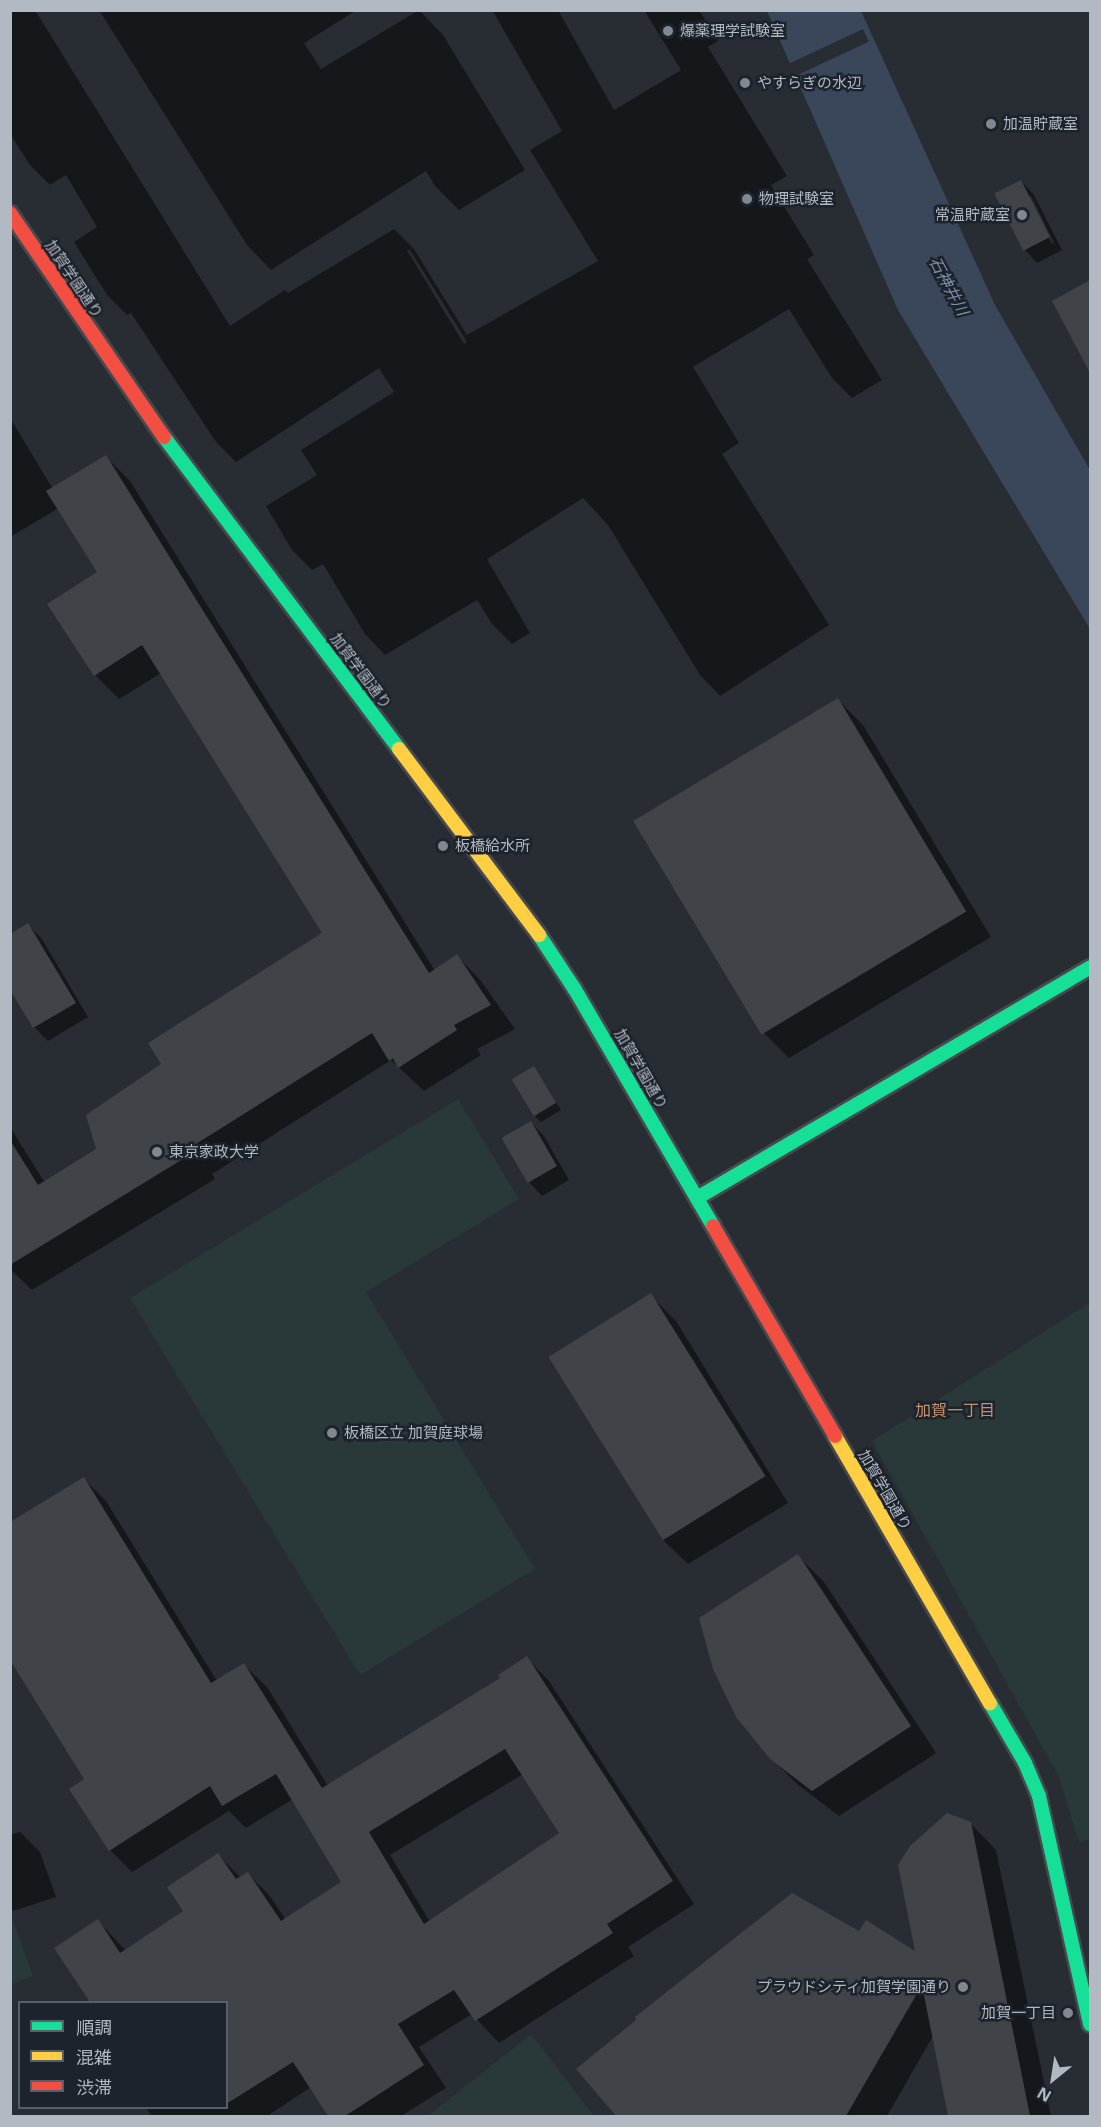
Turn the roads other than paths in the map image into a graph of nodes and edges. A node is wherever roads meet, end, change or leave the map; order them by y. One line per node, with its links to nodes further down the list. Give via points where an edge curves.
1 (10, 213): 3 (street, 加賀学園通り, via 150,419 541,937)
2 (1090, 967): 3 (street)
3 (697, 1198): 4 (street, 加賀学園通り, via 1025,1763 1039,1796 1055,1859)
4 (1090, 2024)

